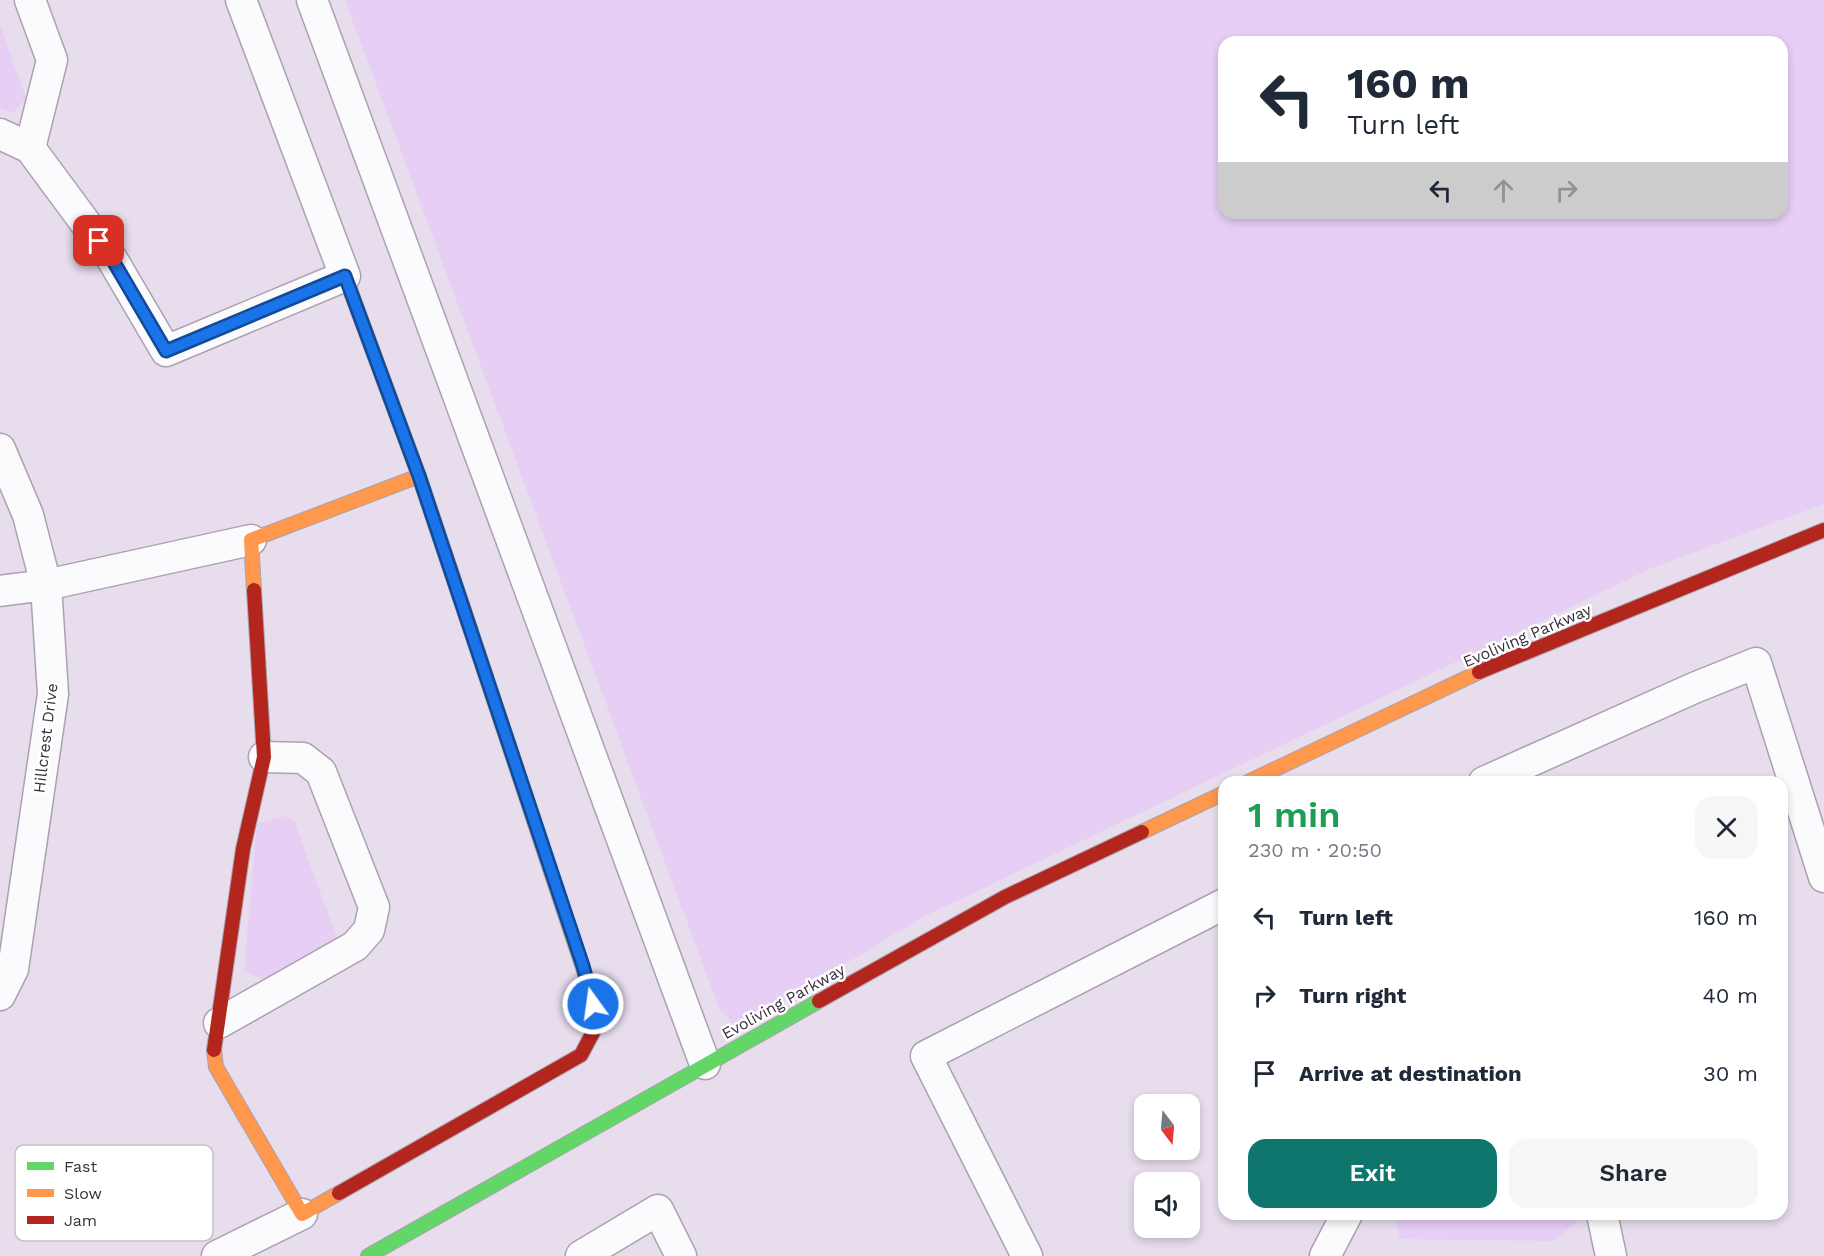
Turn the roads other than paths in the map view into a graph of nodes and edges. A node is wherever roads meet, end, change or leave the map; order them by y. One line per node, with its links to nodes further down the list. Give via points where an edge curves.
1 (30, 0): 5 (street, via 52,60)
2 (241, 0): 6 (street)
3 (312, 0): 21 (street)
4 (0, 134): 5 (street)
5 (30, 148): 6 (street, via 112,259 166,351)
6 (345, 276): 8 (street)
7 (0, 449): 11 (street, Hillcrest Drive, via 28,515)
8 (419, 476): 10 (street); 22 (street, via 579,955 598,1023 581,1055)
9 (1824, 530): 14 (street, Evoliving Parkway, via 1487,668)
10 (251, 540): 11 (street); 13 (street)
11 (46, 585): 12 (street); 19 (street, Hillcrest Drive, via 53,694 13,969)
12 (0, 591)
13 (264, 757): 20 (street, via 243,849); 20 (street, via 303,758 321,772 374,907 369,930 355,946)
14 (1261, 776)
15 (1497, 776): 17 (street, via 1756,663)
16 (1218, 796): 21 (street, Evoliving Parkway, via 1005,897)
17 (1824, 877)
18 (1218, 907): 29 (street, via 926,1056)
19 (0, 995)
20 (219, 1023): 22 (street, via 214,1048 216,1067)
21 (705, 1064): 26 (street, Evoliving Parkway)
22 (302, 1214): 25 (street)
23 (1344, 1220): 30 (street)
24 (1603, 1220): 31 (street)
25 (217, 1256)
26 (368, 1256)
27 (581, 1256): 28 (street, via 658,1210)
28 (681, 1256)
29 (1028, 1256)
30 (1325, 1256)
31 (1611, 1256)

